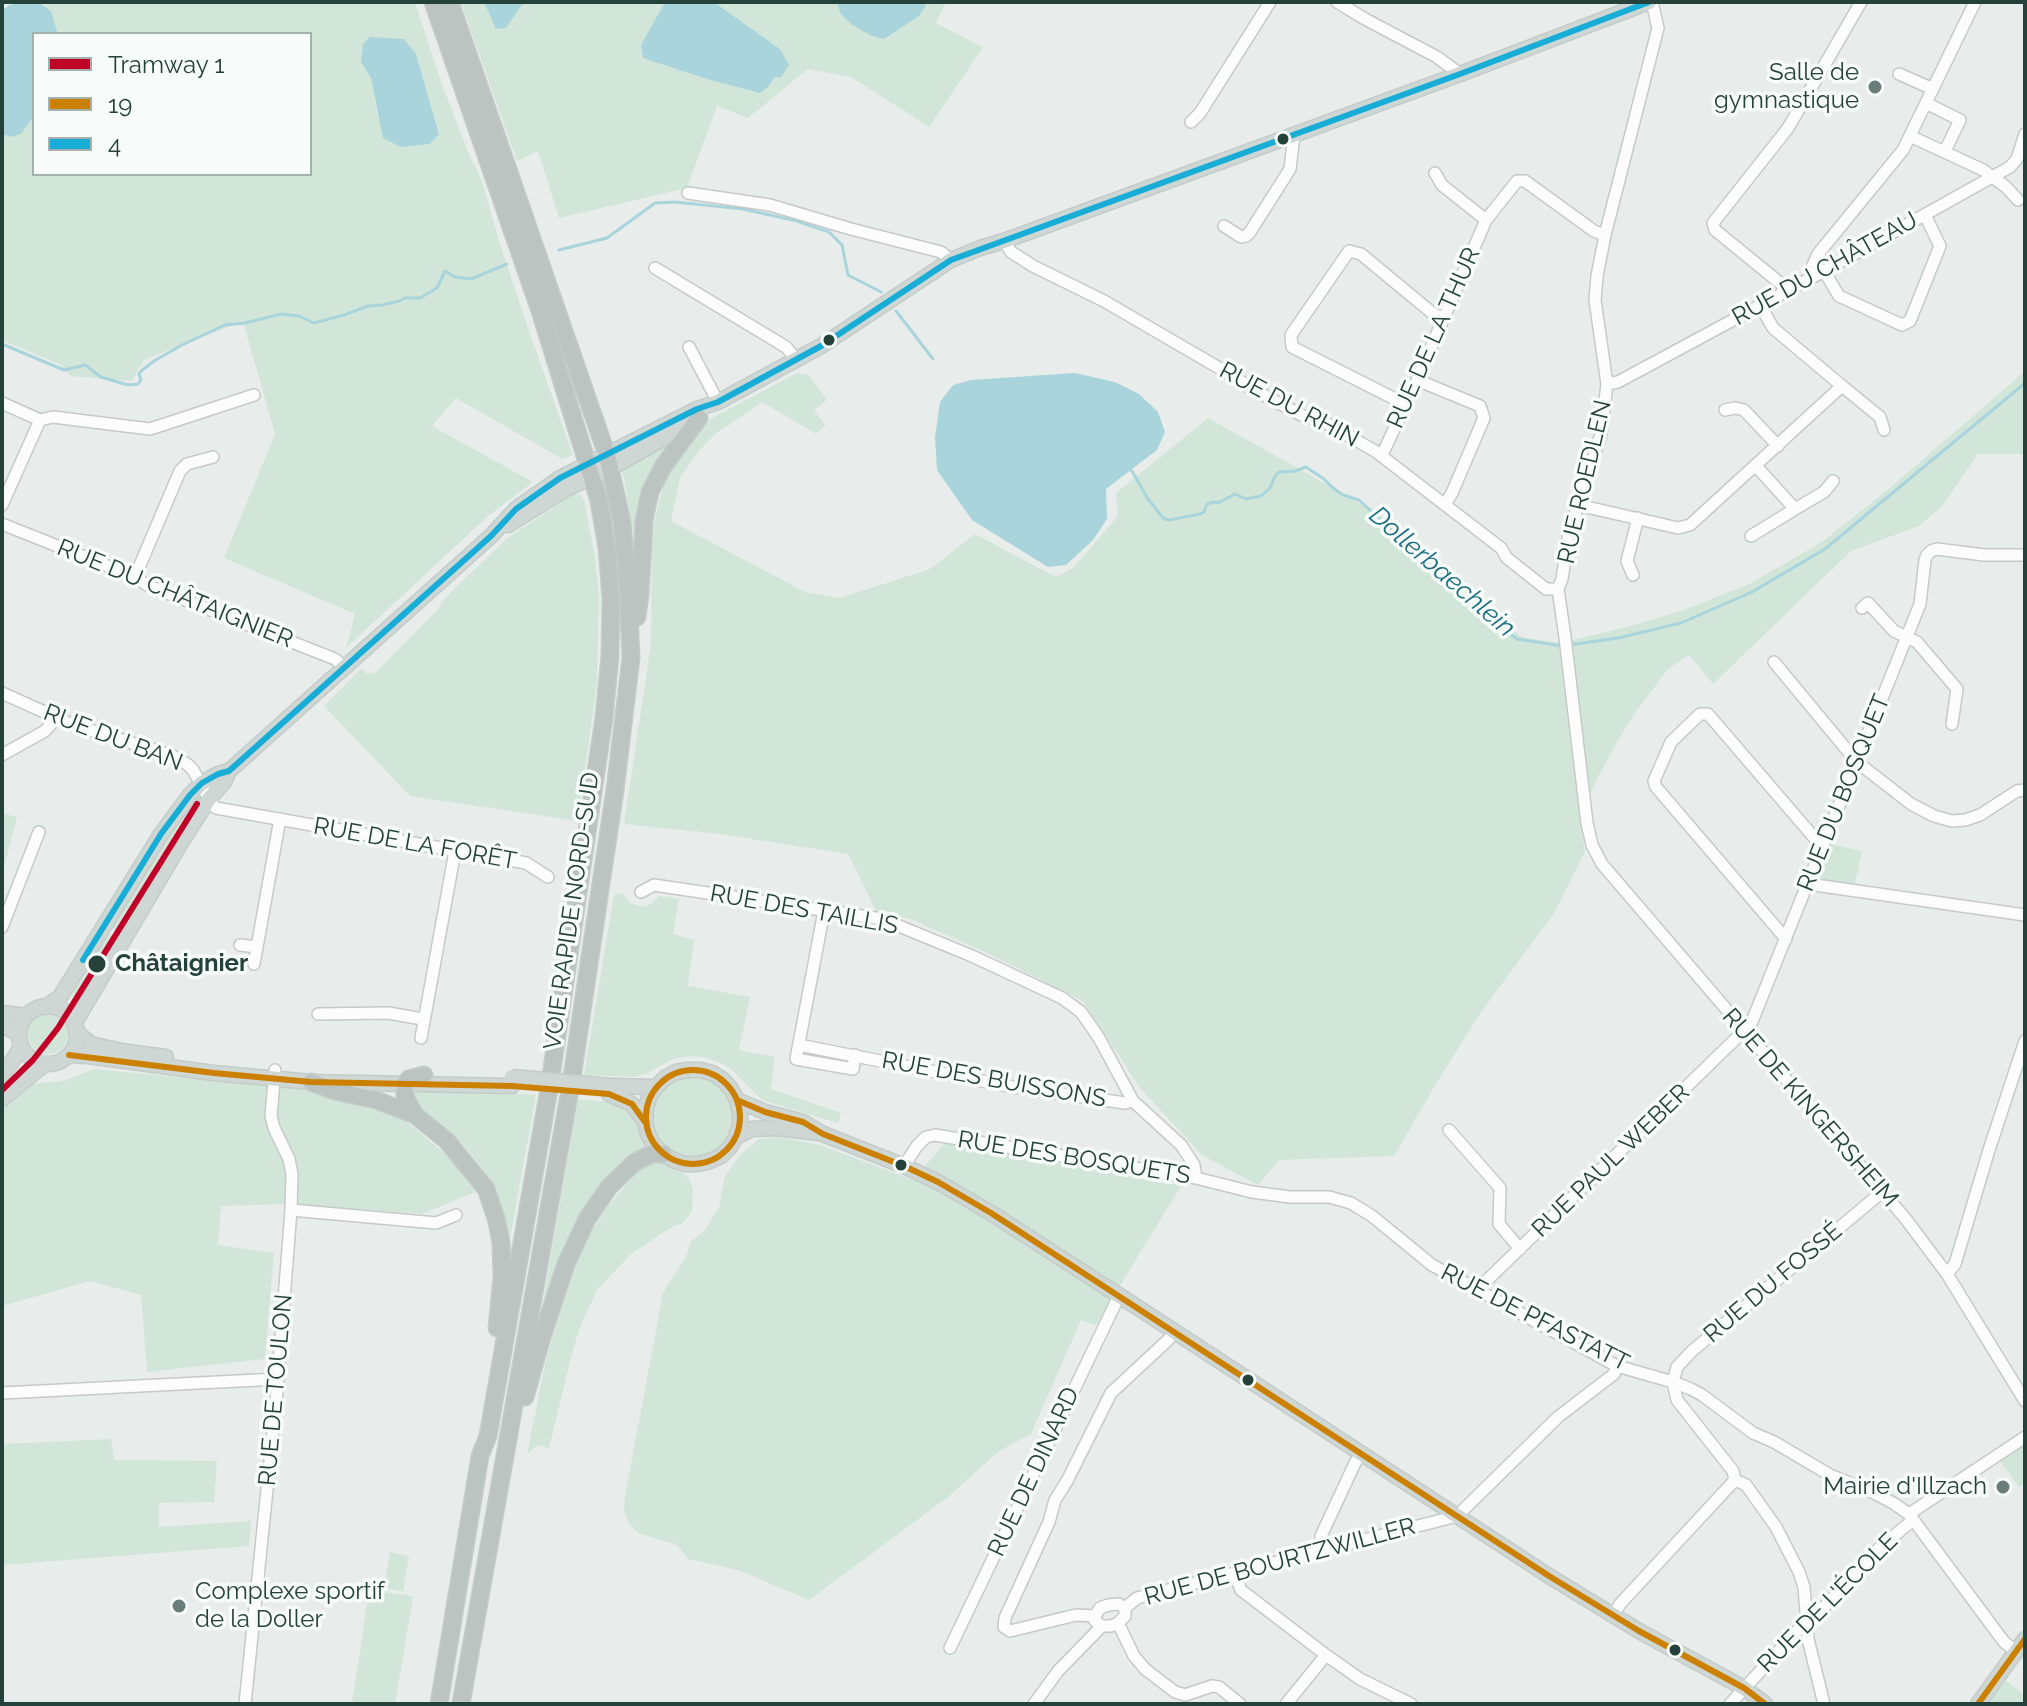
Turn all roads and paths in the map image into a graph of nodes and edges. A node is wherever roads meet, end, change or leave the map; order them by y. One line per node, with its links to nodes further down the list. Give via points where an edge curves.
1 (433, 2): 50 (highway, VOIE RAPIDE NORD-SUD)
2 (450, 2): 48 (highway, VOIE RAPIDE NORD-SUD)
3 (1270, 2): 12 (street)
4 (1337, 2): 8 (street)
5 (1651, 2): 8 (main road); 24 (street, RUE ROEDLEN, via 1658,28)
6 (1861, 2): 29 (street, via 1788,128 1713,223)
7 (1975, 2): 10 (street)
8 (1460, 74): 14 (main road)
9 (1899, 74): 10 (street)
10 (1933, 89): 11 (street)
11 (1926, 103): 15 (street); 16 (street, via 1960,120)
12 (1191, 122)
13 (2025, 134): 18 (street, RUE DU CHÂTEAU, via 2017,159)
14 (1294, 135): 23 (street, via 1290,169 1250,232 1244,238); 25 (main road)
15 (1910, 136): 16 (street); 28 (street, via 1818,254 1813,265)
16 (1945, 151): 18 (street)
17 (1435, 173): 22 (street, RUE DE LA THUR, via 1442,185)
18 (1991, 176): 20 (street); 21 (street, RUE DU CHÂTEAU)
19 (688, 193): 26 (street, via 770,205 941,252)
20 (2018, 200)
21 (1925, 215): 28 (street, RUE DU CHÂTEAU); 28 (street, via 1940,246 1910,321 1902,325 1839,296)
22 (1486, 220): 24 (street, RUE DE LA THUR, via 1517,181 1525,181); 31 (street, RUE DE LA THUR)
23 (1224, 226)
24 (1605, 235): 35 (street, RUE ROEDLEN, via 1595,300)
25 (1004, 241): 26 (main road); 46 (street, RUE DU RHIN, via 1033,266)
26 (951, 260): 33 (main road)
27 (655, 268): 33 (street, via 786,347)
28 (1820, 273): 29 (street, RUE DU CHÂTEAU)
29 (1786, 291): 30 (street, RUE DU CHÂTEAU)
30 (1760, 305): 35 (street, RUE DU CHÂTEAU); 36 (street, via 1773,328)
31 (1443, 319): 34 (street, RUE DE LA THUR); 40 (street, via 1361,254 1349,251 1291,335 1292,347)
32 (689, 347): 38 (street)
33 (796, 359): 38 (main road)
34 (1417, 380): 40 (street, RUE DE LA THUR); 52 (street, via 1480,406 1484,418)
35 (1607, 384): 54 (street, RUE ROEDLEN, via 1601,434)
36 (1842, 386): 44 (street, via 1880,417); 45 (street)
37 (254, 395): 43 (street, via 150,429 53,417)
38 (718, 402): 42 (main road); 48 (main road)
39 (2, 403): 43 (street)
40 (1405, 404): 46 (street, RUE DE LA THUR)
41 (1725, 410): 45 (street, via 1744,410)
42 (699, 418): 48 (main road); 65 (highway, via 655,480 646,504)
43 (40, 420): 53 (street)
44 (1884, 430)
45 (1778, 446): 49 (street)
46 (1382, 455): 52 (street, RUE DU RHIN)
47 (213, 457): 61 (street, via 180,471)
48 (609, 461): 50 (main road); 65 (highway, VOIE RAPIDE NORD-SUD, via 622,522)
49 (1756, 466): 55 (street); 56 (street, via 1690,525 1678,528)
50 (590, 470): 67 (main road, via 560,478 516,509); 143 (highway, VOIE RAPIDE NORD-SUD, via 607,548 611,599 604,718 549,1089 488,1436)
51 (1833, 481): 55 (street)
52 (1445, 504): 62 (street, RUE DU RHIN, via 1546,589)
53 (2, 505)
54 (1578, 505): 56 (street); 62 (street, RUE ROEDLEN)
55 (1795, 509): 58 (street)
56 (1638, 518): 60 (street, via 1627,561)
57 (2, 524): 61 (street, RUE DU CHÂTAIGNIER)
58 (1751, 536)
59 (2025, 555): 64 (street, RUE DU BOSQUET, via 1931,551)
60 (1633, 575)
61 (135, 577): 67 (street, RUE DU CHÂTAIGNIER, via 335,659)
62 (1558, 589): 78 (street, RUE ROEDLEN)
63 (1862, 608): 64 (street, via 1868,603 1894,631)
64 (1907, 637): 70 (street, via 1957,689); 72 (street, RUE DU BOSQUET)
65 (631, 658): 144 (highway, VOIE RAPIDE NORD-SUD, via 573,1069)
66 (1774, 662): 72 (street)
67 (345, 668): 73 (main road)
68 (2, 693): 69 (street, RUE DU BAN)
69 (56, 718): 71 (street, via 45,731); 74 (street, RUE DU BAN, via 173,756)
70 (1952, 724)
71 (2, 755)
72 (1857, 762): 75 (street, via 1911,804 1952,821 1980,815); 80 (street, RUE DU BOSQUET)
73 (229, 771): 74 (main road); 76 (main road)
74 (202, 783): 76 (street, RUE DU BAN); 92 (main road, via 161,834 60,997)
75 (2025, 790)
76 (209, 799): 77 (street, RUE DE LA FORÊT, via 216,808); 98 (main road)
77 (280, 819): 81 (street, RUE DE LA FORÊT); 90 (street, RUE DE LA FORÊT)
78 (1587, 823): 99 (street, RUE DE KINGERSHEIM, via 1602,864)
79 (39, 832): 87 (street)
80 (1823, 848): 83 (street, RUE DU BOSQUET); 88 (street, via 1708,714 1700,714 1671,742 1656,787)
81 (455, 851): 82 (street, RUE DE LA FORÊT, via 526,863); 96 (street)
82 (548, 877)
83 (1808, 884): 86 (street); 88 (street, RUE DU BOSQUET)
84 (641, 892): 85 (street, RUE DES TAILLIS, via 654,885)
85 (824, 911): 103 (street); 118 (street, RUE DES TAILLIS, via 901,925 1062,998 1081,1012 1099,1038)
86 (2025, 915)
87 (2, 927)
88 (1786, 939): 99 (street, RUE DU BOSQUET)
89 (240, 945): 90 (street)
90 (257, 947): 91 (street, RUE DE LA FORÊT)
91 (254, 964)
92 (45, 1007): 95 (main road); 98 (main road, via 63,1011)
93 (2, 1013): 95 (main road)
94 (318, 1014): 96 (street, via 388,1013)
95 (26, 1016): 101 (main road)
96 (423, 1019): 100 (street)
97 (2, 1025): 101 (main road)
98 (75, 1028): 104 (main road); 109 (main road, via 91,1044)
99 (1745, 1032): 127 (street, RUE DE KINGERSHEIM); 131 (street, RUE PAUL WEBER)
100 (421, 1038)
101 (20, 1040): 107 (main road, via 33,1060); 108 (main road)
102 (2025, 1041): 106 (street)
103 (799, 1045): 105 (street, RUE DES BUISSONS); 105 (street, RUE DES BUISSONS, via 796,1059 853,1069)
104 (69, 1055): 107 (main road); 109 (main road)
105 (855, 1055): 118 (street, RUE DES BUISSONS, via 1007,1086)
106 (2022, 1061): 132 (street, via 1955,1264)
107 (45, 1064): 116 (main road)
108 (2, 1074)
109 (275, 1075): 110 (main road); 111 (main road); 129 (street, RUE DE TOULON, via 271,1116 289,1159)
110 (424, 1075): 112 (main road); 113 (highway)
111 (311, 1082): 113 (main road); 119 (highway)
112 (512, 1082): 113 (main road); 115 (main road, bridge)
113 (405, 1084): 119 (highway)
114 (656, 1087): 115 (main road); 117 (main road, via 676,1072 700,1070 723,1080); 120 (main road)
115 (609, 1090): 120 (main road, via 632,1104)
116 (2, 1099)
117 (737, 1100): 122 (main road); 123 (main road)
118 (1133, 1101): 126 (street, RUE DES TAILLIS, via 1181,1145)
119 (415, 1115): 143 (highway, via 447,1141 486,1189 501,1242 499,1315)
120 (645, 1122): 124 (main road)
121 (1449, 1130): 131 (street, via 1500,1188 1499,1224)
122 (823, 1134): 123 (main road, via 777,1128 752,1129); 125 (main road)
123 (736, 1137): 124 (main road, via 721,1156 698,1164)
124 (663, 1154): 144 (highway, via 634,1163 609,1187 578,1236)
125 (904, 1166): 126 (street, RUE DES BOSQUETS, via 917,1146 935,1135); 134 (main road, via 991,1213)
126 (1196, 1178): 128 (street, RUE DES BOSQUETS)
127 (1882, 1192): 132 (street, RUE DE KINGERSHEIM); 138 (street, RUE DU FOSSÉ, via 1692,1351 1677,1367)
128 (1258, 1193): 133 (street, RUE DE PFASTATT, via 1351,1203 1432,1265)
129 (291, 1210): 130 (street, via 436,1223); 137 (street, RUE DE TOULON)
130 (456, 1215)
131 (1520, 1249): 133 (street, RUE PAUL WEBER)
132 (1947, 1274): 140 (street, RUE DE KINGERSHEIM)
133 (1477, 1290): 136 (street, RUE DE PFASTATT)
134 (1119, 1296): 135 (main road); 156 (street, RUE DE DINARD)
135 (1175, 1332): 142 (main road); 152 (street, via 1111,1393 1055,1500 1004,1627 1010,1631 1076,1615)
136 (1617, 1366): 138 (street, RUE DE PFASTATT); 146 (street)
137 (277, 1379): 139 (street); 159 (street, RUE DE TOULON)
138 (1673, 1382): 145 (street, via 1677,1400); 147 (street, RUE DE PFASTATT, via 1702,1395 1753,1433)
139 (2, 1393)
140 (2025, 1401)
141 (2025, 1437): 147 (street, RUE DE L'ÉCOLE)
142 (1361, 1453): 146 (main road); 148 (street, via 1321,1536)
143 (480, 1456): 160 (highway, VOIE RAPIDE NORD-SUD)
144 (505, 1459): 161 (highway, VOIE RAPIDE NORD-SUD)
145 (1735, 1480): 151 (street); 154 (street, via 1746,1485 1776,1527 1799,1572)
146 (1457, 1516): 148 (street, RUE DE BOURTZWILLER); 151 (main road)
147 (1911, 1517): 154 (street, RUE DE L'ÉCOLE); 155 (street, RUE DE PFASTATT, via 2004,1642)
148 (1320, 1550): 149 (street, RUE DE BOURTZWILLER)
149 (1234, 1573): 150 (street, RUE DE BOURTZWILLER, via 1137,1598); 157 (street, via 1241,1590)
150 (1125, 1608): 152 (street, via 1100,1608); 153 (street)
151 (1613, 1616): 158 (main road)
152 (1098, 1621): 153 (street); 162 (street)
153 (1118, 1623): 163 (street, via 1134,1656 1175,1692 1185,1695 1219,1687)
154 (1807, 1624): 158 (street, RUE DE L'ÉCOLE); 168 (street)
155 (2021, 1645): 169 (main road)
156 (950, 1648)
157 (1326, 1655): 164 (street); 165 (street)
158 (1744, 1688): 166 (street, RUE DE L'ÉCOLE); 167 (main road)
159 (245, 1704)
160 (439, 1704)
161 (461, 1704)
162 (1034, 1704)
163 (1240, 1704)
164 (1286, 1704)
165 (1411, 1704)
166 (1730, 1704)
167 (1765, 1704)
168 (1824, 1704)
169 (1978, 1704)

